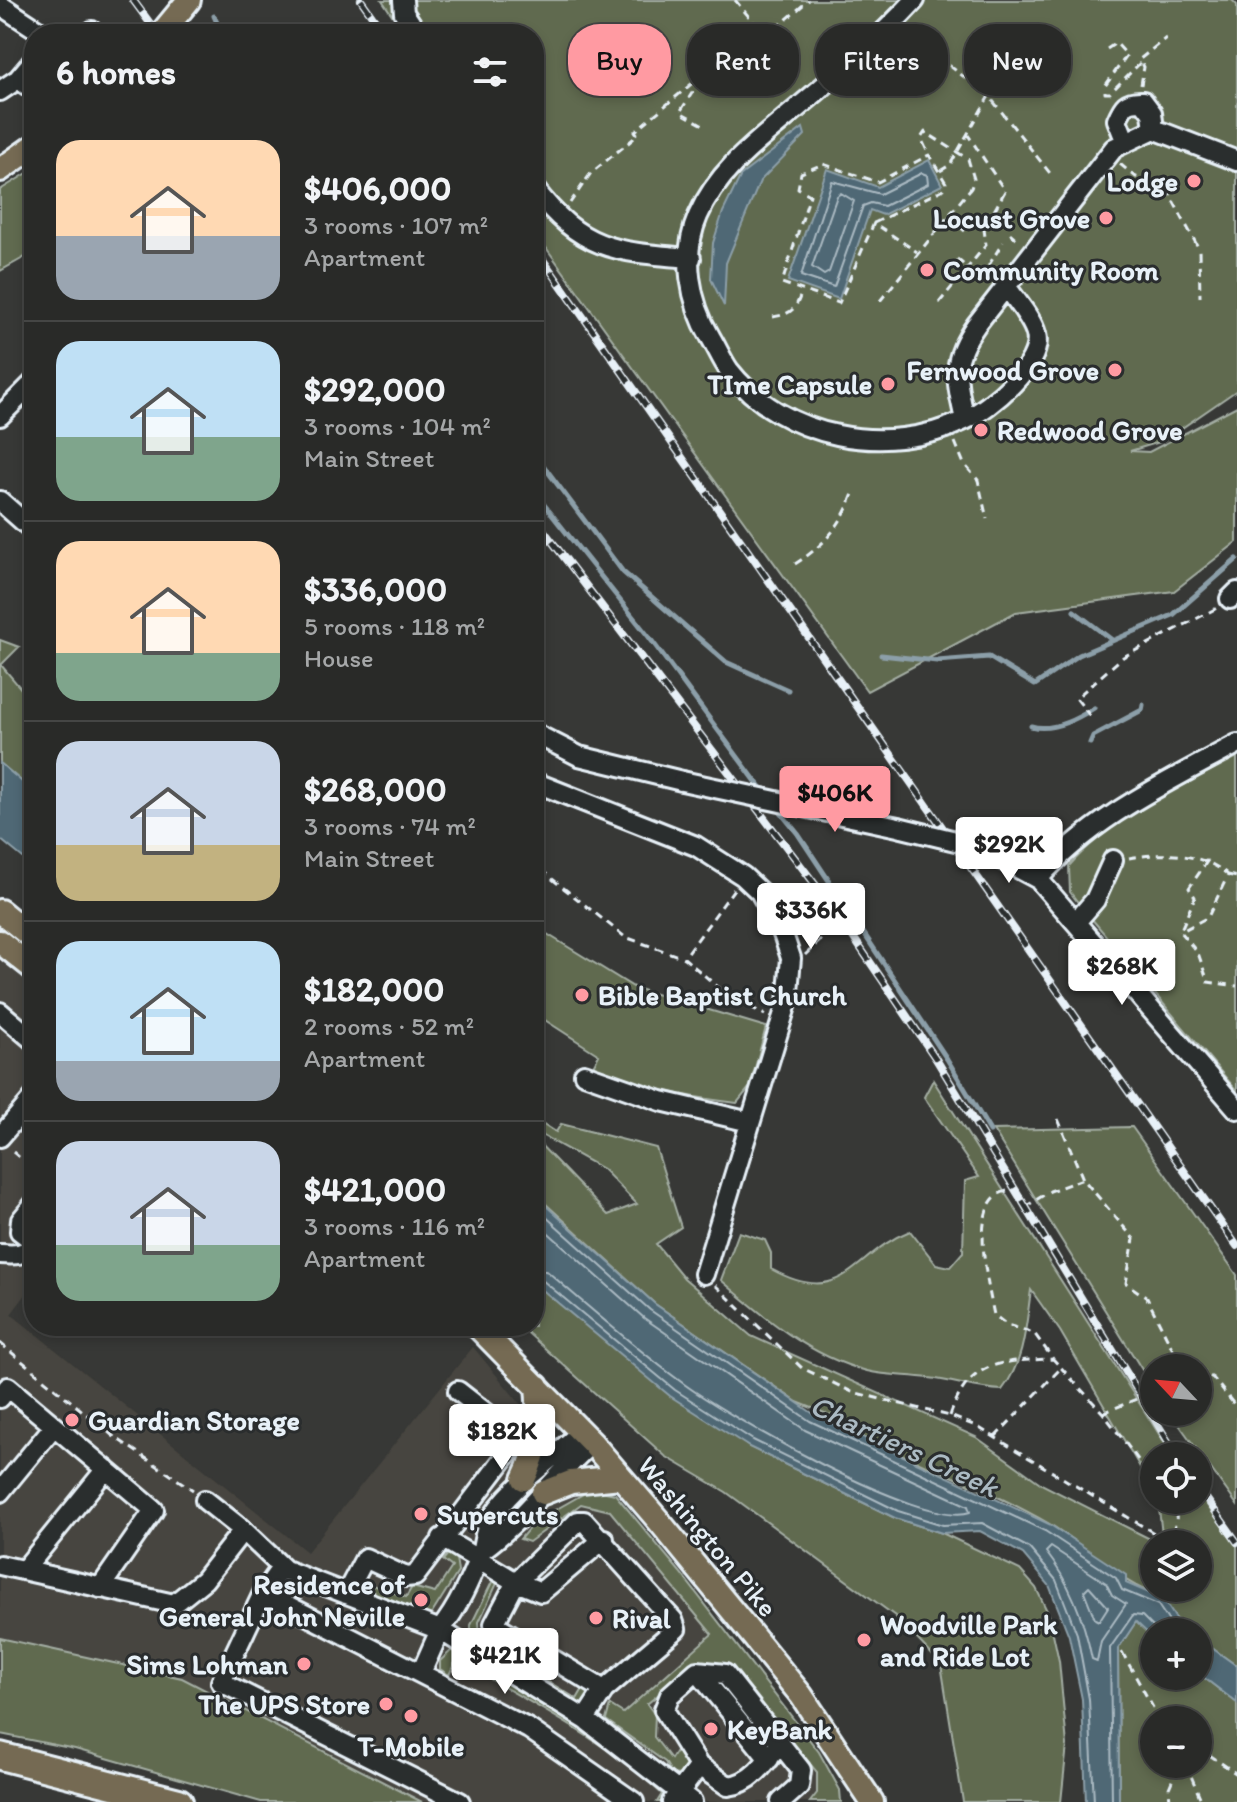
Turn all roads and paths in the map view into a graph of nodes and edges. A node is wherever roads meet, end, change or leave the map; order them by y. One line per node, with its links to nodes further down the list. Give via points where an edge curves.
1 (189, 0): 8 (main road)
2 (403, 0): 9 (street)
3 (735, 0): 10 (path)
4 (809, 0): 11 (path)
5 (915, 0): 44 (street, via 876,41 724,173 697,217)
6 (0, 5): 7 (street)
7 (29, 24)
8 (169, 24)
9 (411, 24)
10 (755, 24)
11 (780, 24)
12 (1166, 38): 14 (path)
13 (1107, 49): 14 (path, via 1116,43 1127,55 1105,93)
14 (1140, 63): 18 (path)
15 (948, 65): 17 (path)
16 (24, 72): 19 (street)
17 (964, 77)
18 (1142, 77)
19 (18, 79): 20 (street); 22 (street)
20 (24, 83)
21 (687, 89): 38 (path, via 591,173)
22 (0, 91)
23 (690, 96): 25 (path, via 680,112)
24 (989, 96): 27 (path); 36 (path)
25 (707, 127)
26 (1154, 129): 28 (street); 28 (street, via 1143,101 1131,101 1117,120); 33 (street)
27 (968, 135): 29 (path); 46 (path, via 1005,191 984,229 986,245)
28 (1125, 140): 48 (street)
29 (958, 152): 31 (path, via 925,132 921,138); 35 (path); 39 (path, via 968,159 974,179)
30 (24, 153): 34 (main road)
31 (929, 155): 35 (path); 49 (path, via 878,182 823,164 801,173 798,188 810,195 782,283)
32 (1116, 160): 50 (path, via 1136,177 1163,182 1199,249)
33 (1237, 161)
34 (0, 170)
35 (940, 171): 40 (path, via 944,189)
36 (1053, 177)
37 (544, 200): 38 (street)
38 (558, 217): 44 (street, via 591,242 625,252)
39 (948, 217): 41 (path); 43 (path)
40 (874, 223): 43 (path); 49 (path, via 839,303)
41 (965, 231)
42 (1003, 242): 47 (path)
43 (917, 252): 51 (path)
44 (691, 258): 56 (street, via 689,283 702,323 729,369 761,402 789,420 859,438 902,440)
45 (957, 259): 46 (path)
46 (968, 268): 52 (path)
47 (978, 276)
48 (1007, 287): 56 (street, via 959,349); 56 (street, via 1035,329 1038,348 1030,364 998,396)
49 (802, 291): 53 (path, via 796,308)
50 (1200, 297)
51 (880, 301)
52 (939, 303)
53 (773, 317)
54 (24, 392): 55 (street)
55 (0, 416)
56 (958, 424): 59 (path, via 964,464 978,480)
57 (854, 491): 61 (path, via 845,516 822,548)
58 (0, 501): 60 (street)
59 (987, 519)
60 (24, 522)
61 (795, 564)
62 (1234, 596): 63 (path, via 1123,657 1076,698)
63 (1090, 716)
64 (544, 738): 73 (street, bridge, via 579,756 968,844)
65 (1237, 744): 73 (street, via 1105,818)
66 (544, 786): 71 (street, via 696,846)
67 (1113, 860): 68 (path, via 1167,854); 76 (street, via 1095,900)
68 (1208, 860): 70 (path); 78 (path, via 1189,888 1195,897)
69 (544, 872): 80 (path, via 625,937)
70 (1228, 875): 72 (path); 78 (path, via 1208,917)
71 (743, 876): 80 (path); 81 (street, via 760,892)
72 (1237, 877)
73 (1038, 879): 76 (street)
74 (834, 909): 81 (path, via 823,938 810,953)
75 (0, 911): 77 (main road)
76 (1076, 922): 89 (street)
77 (24, 931)
78 (1180, 932): 83 (path, via 1198,953 1208,982)
79 (0, 942): 82 (main road)
80 (684, 958): 85 (path, via 725,993)
81 (791, 958): 85 (street)
82 (24, 961)
83 (1237, 986)
84 (0, 1012): 86 (street)
85 (781, 1023): 91 (street)
86 (24, 1032)
87 (584, 1074): 91 (street, via 661,1101)
88 (24, 1109): 92 (street)
89 (1237, 1109)
90 (1058, 1119): 95 (path)
91 (750, 1122): 102 (street)
92 (0, 1137)
93 (13, 1152): 94 (path)
94 (24, 1161)
95 (1083, 1179): 97 (path); 105 (path, via 1134,1239 1126,1283 1147,1298)
96 (1007, 1191): 106 (path, via 996,1193 986,1205 983,1230 994,1315 1034,1333)
97 (1025, 1207)
98 (24, 1216): 99 (street)
99 (24, 1234)
100 (24, 1252): 101 (street)
101 (0, 1254)
102 (704, 1274): 115 (path, via 802,1368 852,1392)
103 (487, 1336): 109 (main road, Washington Pike)
104 (0, 1343): 125 (path, via 113,1436)
105 (1175, 1354)
106 (1053, 1359): 107 (path); 115 (path, via 1002,1361 974,1374 959,1390)
107 (1061, 1368): 114 (path); 117 (path)
108 (1212, 1377): 113 (path)
109 (537, 1386): 118 (main road, Washington Pike); 122 (main road, via 541,1425 536,1455)
110 (458, 1391): 128 (street, via 512,1439 508,1453)
111 (0, 1398): 116 (street, via 8,1387)
112 (1139, 1398): 114 (path)
113 (1237, 1408)
114 (1103, 1413): 119 (path)
115 (950, 1416): 117 (path)
116 (54, 1426): 120 (street); 123 (street)
117 (995, 1437): 126 (path, via 1159,1536 1171,1534)
118 (587, 1438): 121 (main road, Washington Pike); 122 (street); 124 (street)
119 (1140, 1462)
120 (106, 1469): 133 (street); 135 (street, via 154,1510)
121 (621, 1477): 124 (main road, via 571,1482); 158 (main road, Washington Pike, via 801,1695)
122 (524, 1479): 130 (street, via 488,1524)
123 (0, 1492)
124 (543, 1493): 130 (street)
125 (205, 1500): 127 (street)
126 (1176, 1514)
127 (243, 1530): 132 (street); 135 (street, via 204,1580 174,1604)
128 (442, 1538): 130 (street); 137 (street, via 415,1576 365,1558)
129 (604, 1539): 134 (street, via 541,1592); 134 (street, via 591,1524 578,1521); 142 (street, via 676,1624)
130 (480, 1555): 134 (street); 138 (street)
131 (0, 1565): 133 (street)
132 (281, 1568): 136 (street); 137 (street)
133 (24, 1570): 135 (street)
134 (516, 1582): 142 (street, via 496,1627)
135 (100, 1588)
136 (263, 1593): 141 (street); 155 (street, via 221,1682)
137 (346, 1594): 138 (street)
138 (440, 1630): 141 (street); 144 (street)
139 (1122, 1652): 143 (path)
140 (697, 1671): 145 (street, via 725,1674); 148 (street); 149 (street, via 670,1695 664,1710)
141 (421, 1673): 156 (street, via 529,1729)
142 (604, 1690): 144 (street)
143 (1152, 1706)
144 (585, 1719): 153 (street)
145 (780, 1743): 148 (street); 157 (street, via 801,1770 799,1786)
146 (0, 1756): 154 (highway)
147 (1212, 1757): 150 (path)
148 (769, 1759): 149 (street, via 737,1785 728,1786)
149 (699, 1766): 153 (street)
150 (1237, 1774)
151 (1173, 1778): 159 (path)
152 (1192, 1778): 160 (path)
153 (681, 1799)
154 (179, 1802)
155 (460, 1802)
156 (634, 1802)
157 (781, 1802)
158 (872, 1802)
159 (1170, 1802)
160 (1202, 1802)

